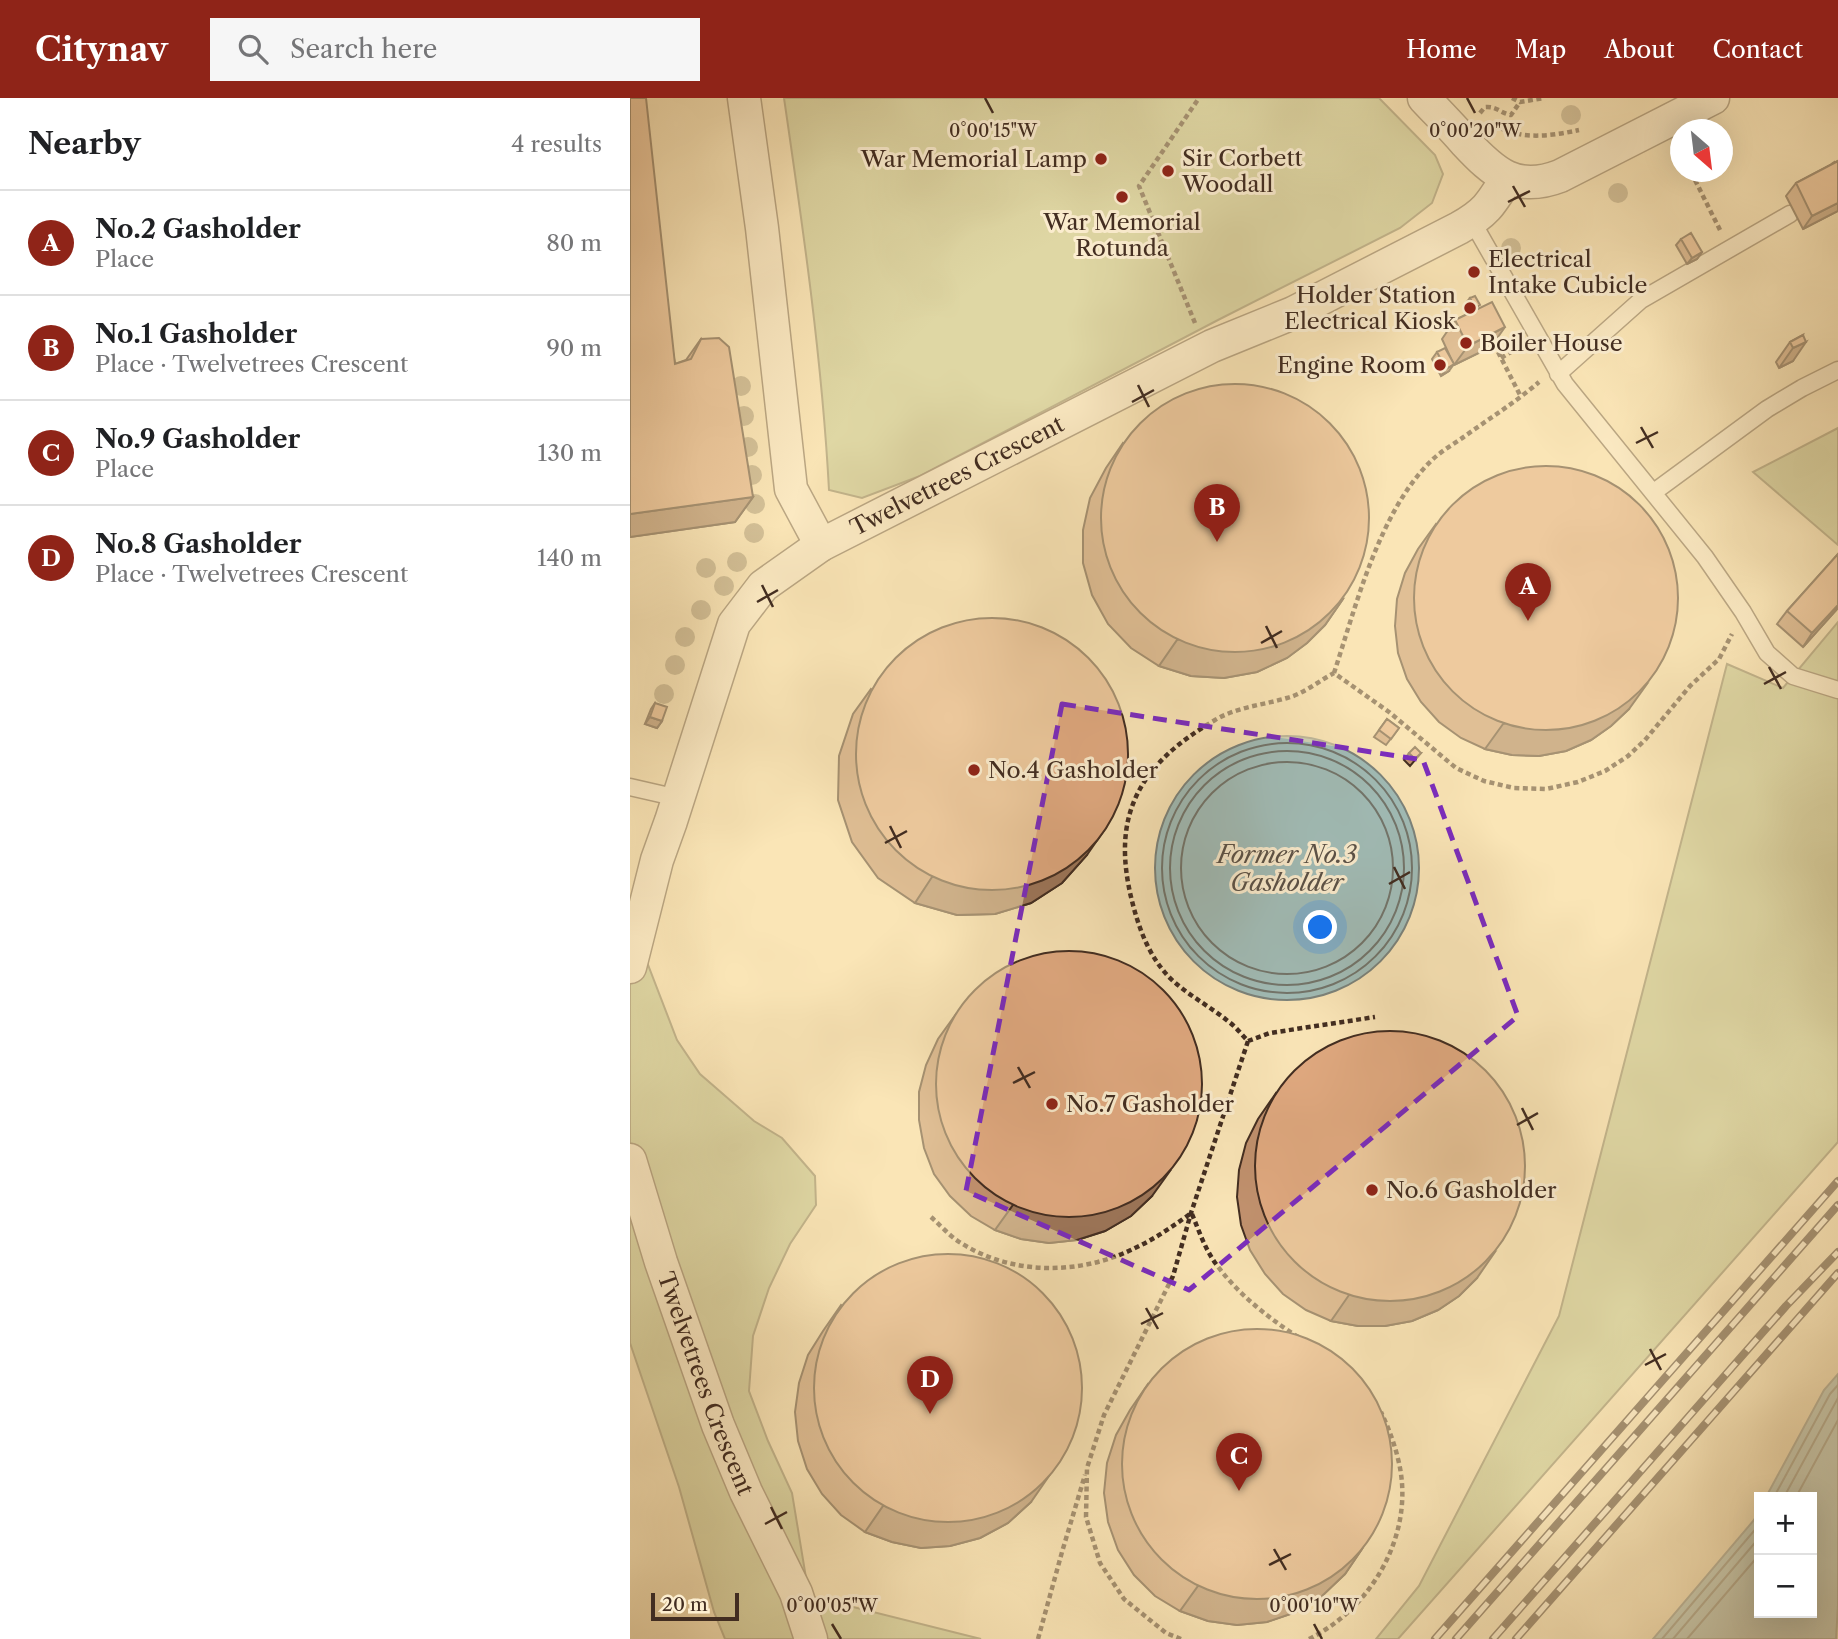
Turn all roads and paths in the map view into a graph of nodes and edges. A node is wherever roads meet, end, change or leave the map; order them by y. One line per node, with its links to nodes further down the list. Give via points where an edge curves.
1 (744, 98): 24 (street, via 791,489)
2 (1199, 98): 16 (path, via 1139,186 1198,331)
3 (1424, 98): 11 (street, via 1484,161)
4 (1512, 98): 7 (path)
5 (1544, 98): 7 (path)
6 (1713, 98): 11 (street, via 1560,176 1532,182)
7 (1520, 102): 8 (path, via 1511,115 1493,106 1479,115 1516,134 1556,135)
8 (1581, 129)
9 (1838, 161): 10 (path, via 1823,172)
10 (1838, 167)
11 (1507, 178): 14 (street, Twelvetrees Crescent, via 1488,209)
12 (1696, 182): 15 (path)
13 (1790, 214): 15 (lane)
14 (1472, 221): 16 (street, Twelvetrees Crescent, via 1293,313); 21 (lane)
15 (1729, 249): 21 (lane, via 1641,300)
16 (1212, 346): 24 (street, Twelvetrees Crescent)
17 (1521, 346): 19 (path)
18 (1486, 351): 19 (path, via 1495,346)
19 (1501, 358): 22 (path)
20 (1838, 370): 23 (lane, via 1767,409)
21 (1557, 371): 22 (path); 23 (lane)
22 (1521, 397): 26 (path, via 1433,458 1416,477 1371,561)
23 (1654, 492): 25 (lane)
24 (821, 545): 29 (street, Twelvetrees Crescent, via 763,586 734,624)
25 (1743, 612): 26 (path, via 1719,659 1628,756 1578,782 1546,789 1514,788 1456,768); 27 (lane, via 1767,653 1793,676)
26 (1334, 673): 32 (path, via 1289,698 1219,718 1186,738 1161,760 1138,791 1128,815 1129,890 1150,951 1169,976)
27 (1838, 690)
28 (630, 788): 29 (lane)
29 (678, 798): 30 (street, Twelvetrees Crescent)
30 (630, 967)
31 (1374, 1017): 32 (path, via 1270,1033)
32 (1248, 1041): 34 (path)
33 (630, 1160): 39 (street, Twelvetrees Crescent, via 660,1262 718,1425 796,1593)
34 (1191, 1213): 35 (path, via 1135,1249 1100,1262 1062,1268 1026,1267 990,1258 955,1239); 36 (path, via 1214,1262 1237,1290); 38 (path, via 1173,1276 1104,1415)
35 (931, 1217)
36 (1305, 1342)
37 (1377, 1405): 42 (path, via 1400,1465 1399,1526 1370,1589 1347,1614)
38 (1087, 1468): 40 (path); 41 (path, via 1086,1517 1100,1563 1124,1599 1166,1633)
39 (811, 1639)
40 (1038, 1639)
41 (1181, 1639)
42 (1309, 1639)

